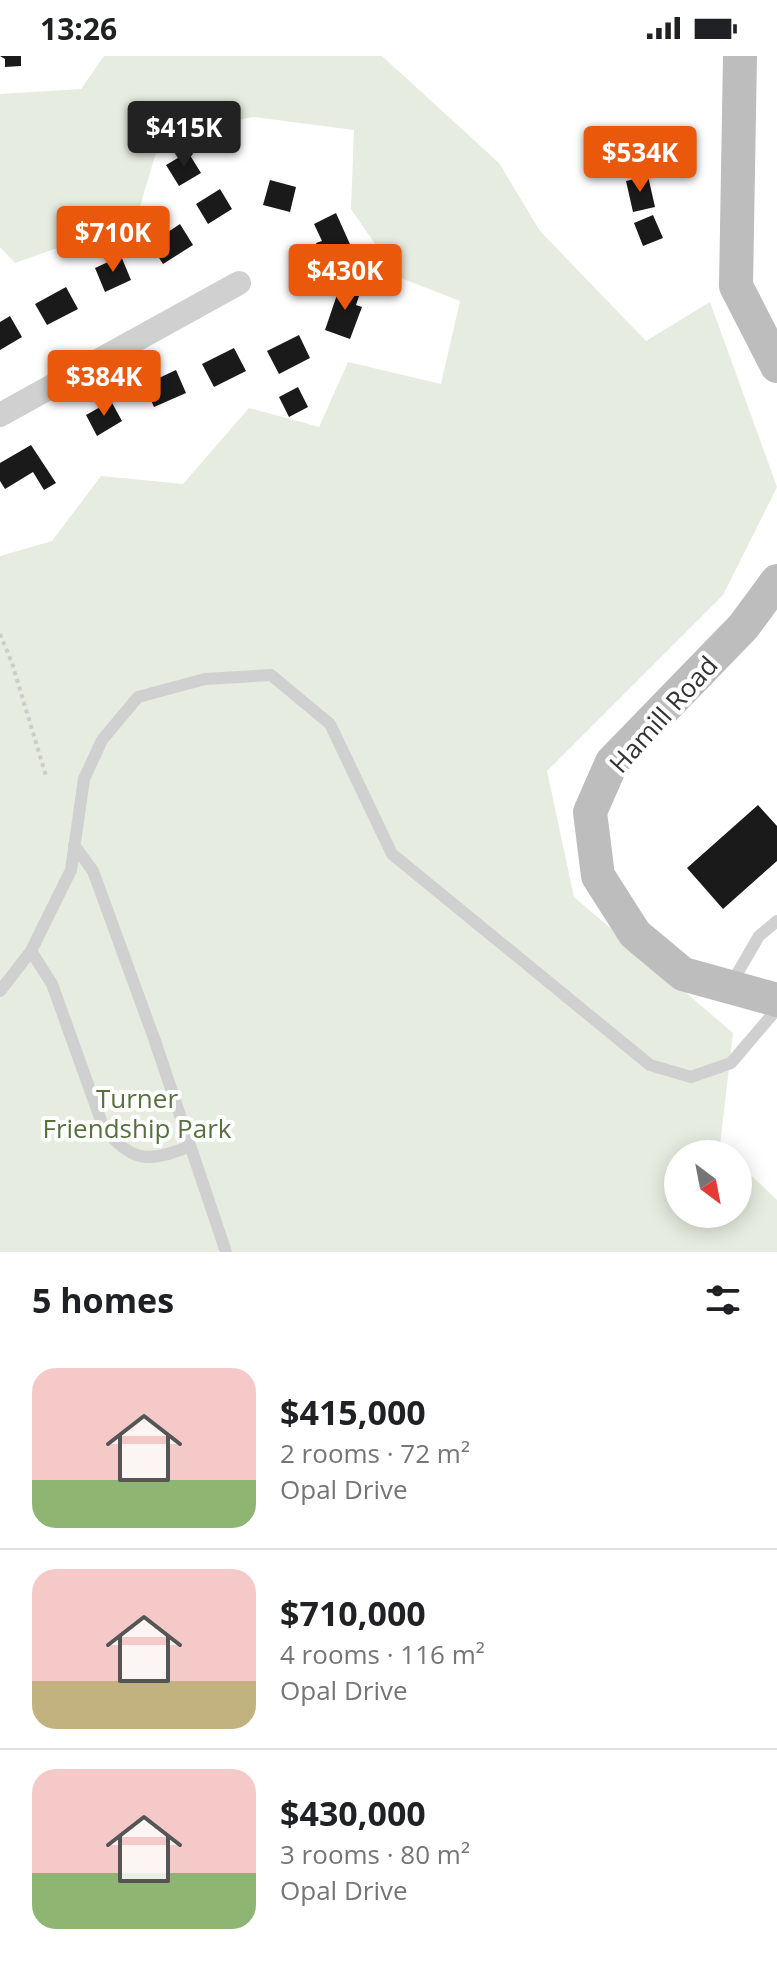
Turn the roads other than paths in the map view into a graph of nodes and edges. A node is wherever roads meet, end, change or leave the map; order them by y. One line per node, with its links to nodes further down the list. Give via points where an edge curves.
1 (740, 56): 3 (street, via 736,286)
2 (239, 283): 4 (street)
3 (777, 366)
4 (0, 415)
5 (777, 581): 9 (street, Hamill Road, via 743,627 612,762 590,812 598,876 635,934 683,974)
6 (74, 845): 8 (lane, via 71,870); 12 (lane, via 84,779 102,740 138,697 205,679 271,675 330,724 392,854 650,1065 691,1077 731,1063); 13 (lane, via 93,871)
7 (777, 921): 9 (lane, via 759,936)
8 (31, 951): 10 (lane); 13 (lane, via 52,984 103,1126 117,1145 151,1158)
9 (729, 989): 11 (street, Hamill Road)
10 (0, 991)
11 (777, 1000)
12 (777, 1009)
13 (190, 1146): 14 (lane)
14 (226, 1252)

